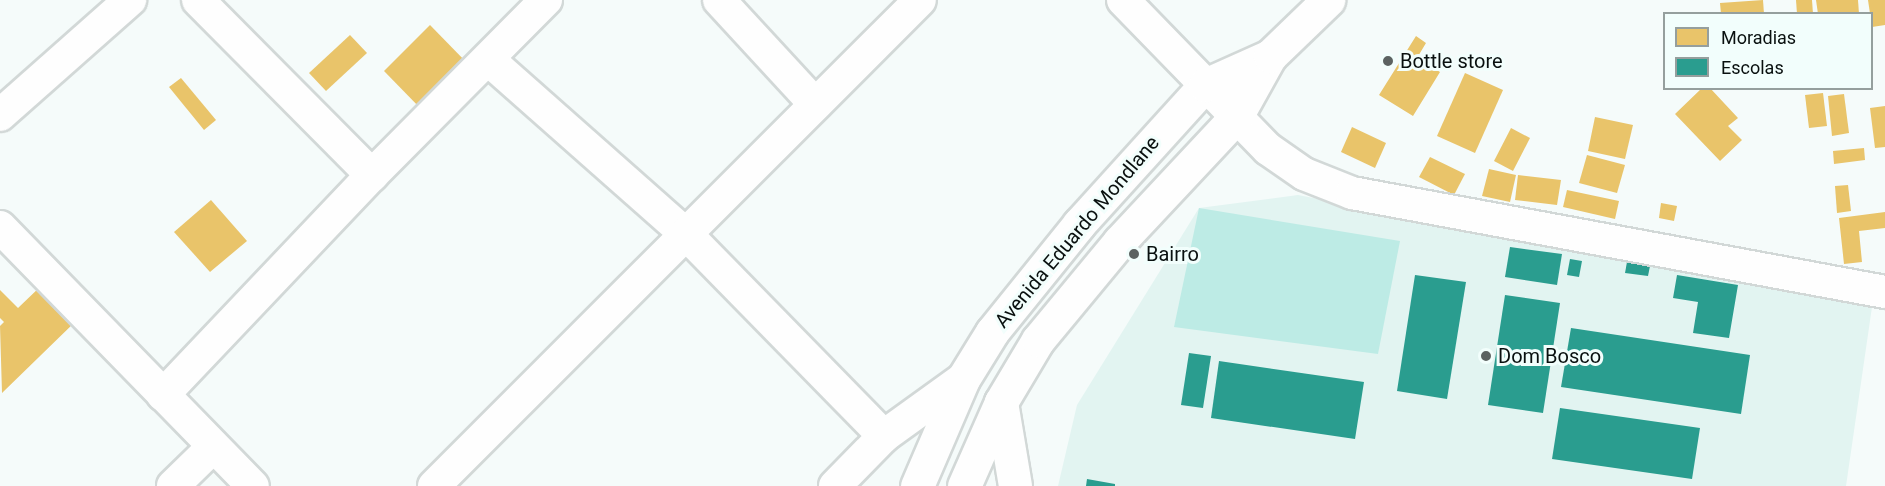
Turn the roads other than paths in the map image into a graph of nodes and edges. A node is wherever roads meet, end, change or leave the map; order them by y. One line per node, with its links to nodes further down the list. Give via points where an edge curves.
1 (130, 0): 12 (street)
2 (198, 0): 14 (street)
3 (546, 0): 9 (street)
4 (719, 0): 11 (street)
5 (920, 0): 11 (street)
6 (1123, 0): 10 (street)
7 (1328, 0): 8 (main road, Avenida Eduardo Mondlane)
8 (1270, 56): 10 (main road, Avenida Eduardo Mondlane); 13 (main road, Avenida Eduardo Mondlane)
9 (489, 60): 14 (street); 16 (street)
10 (1205, 85): 13 (street); 18 (main road, Avenida Eduardo Mondlane, via 1079,224 992,332)
11 (815, 104): 16 (street)
12 (0, 115)
13 (1236, 117): 17 (street, via 1268,149 1304,174 1352,193); 20 (main road, Avenida Eduardo Mondlane, via 1112,251 1038,340)
14 (372, 175): 19 (street)
15 (0, 227): 19 (street)
16 (686, 234): 21 (street); 25 (street)
17 (1885, 292)
18 (963, 379): 21 (street); 27 (main road, Avenida Eduardo Mondlane)
19 (163, 395): 22 (street)
20 (1001, 402): 28 (main road, Avenida Eduardo Mondlane); 29 (main road)
21 (884, 436): 26 (street)
22 (213, 447): 23 (street); 24 (street)
23 (173, 486)
24 (253, 486)
25 (434, 486)
26 (835, 486)
27 (917, 486)
28 (964, 486)
29 (1015, 486)

